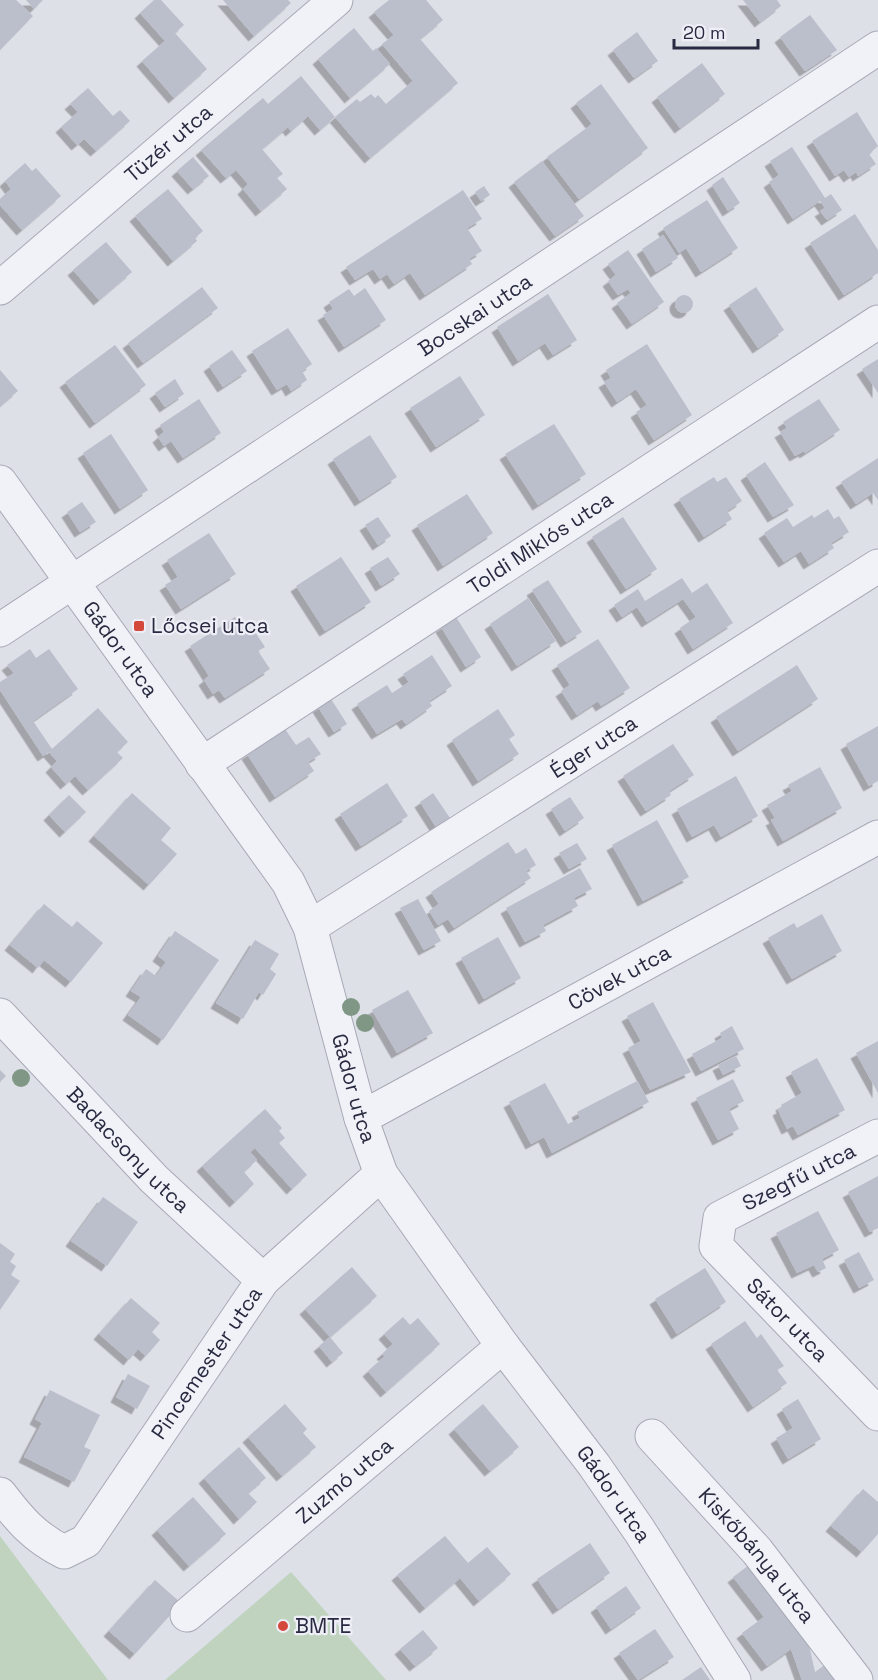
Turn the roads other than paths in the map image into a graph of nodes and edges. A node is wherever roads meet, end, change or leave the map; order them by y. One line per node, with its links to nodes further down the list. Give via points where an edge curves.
1 (336, 0): 3 (street, Tüzér utca)
2 (878, 48): 7 (street, Bocskai utca)
3 (0, 288)
4 (878, 322): 9 (street, Toldi Miklós utca)
5 (0, 482): 7 (street, Gádor utca)
6 (878, 566): 11 (street, Éger utca)
7 (72, 581): 8 (street); 9 (street, Gádor utca)
8 (0, 630)
9 (202, 764): 11 (street, Gádor utca, via 288,882)
10 (878, 837): 13 (street, Cövek utca)
11 (310, 927): 13 (street, Gádor utca)
12 (0, 1015): 17 (street, Badacsony utca, via 154,1179)
13 (361, 1118): 15 (street, Gádor utca)
14 (878, 1136): 16 (street, Szegfű utca)
15 (381, 1174): 17 (street, Pincemester utca); 18 (street, Gádor utca)
16 (720, 1218): 19 (street, Sátor utca, via 716,1246)
17 (263, 1280): 21 (street, Pincemester utca, via 86,1541 64,1552 46,1543 27,1528)
18 (503, 1346): 22 (street, Zuzmó utca); 23 (street, Gádor utca, via 639,1530)
19 (878, 1414)
20 (652, 1436): 24 (street, Kiskőbánya utca, via 757,1551)
21 (0, 1494)
22 (187, 1615)
23 (734, 1680)
24 (856, 1680)

